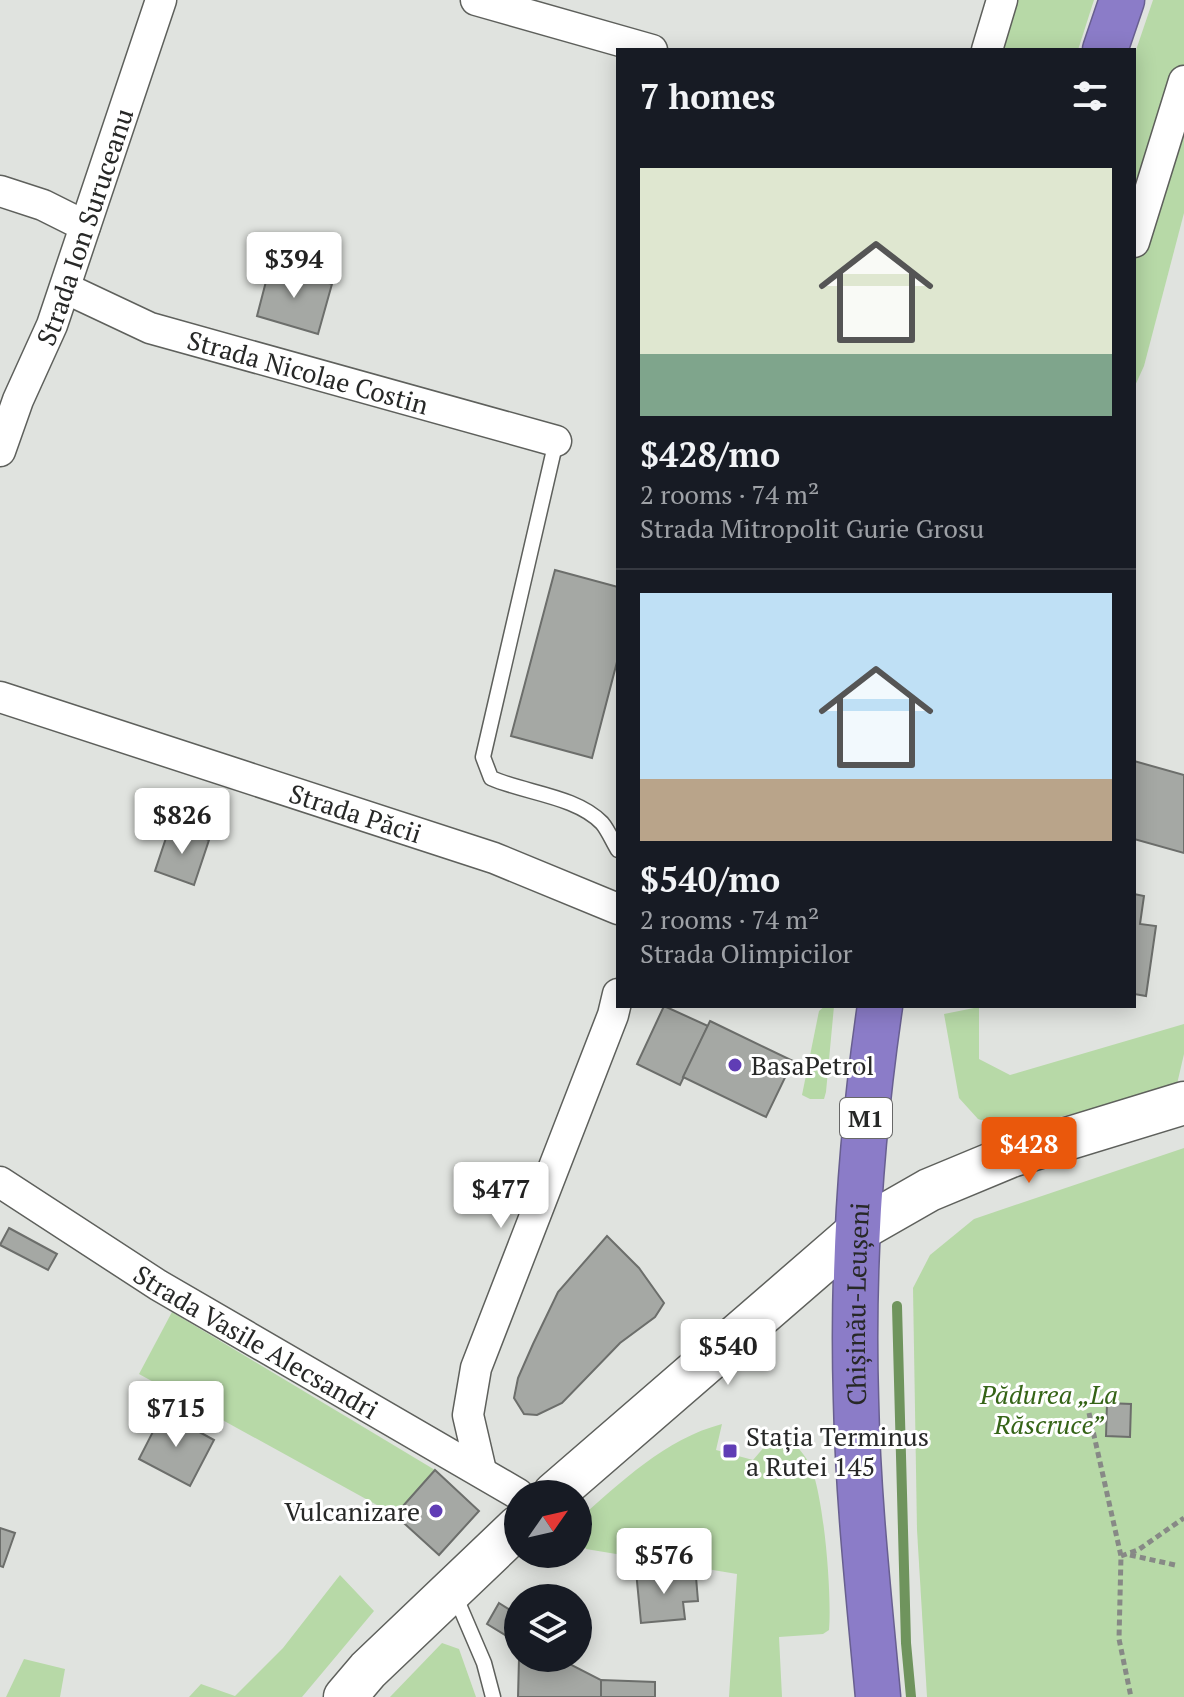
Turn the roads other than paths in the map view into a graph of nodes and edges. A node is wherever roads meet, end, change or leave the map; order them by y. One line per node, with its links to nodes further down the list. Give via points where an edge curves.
1 (161, 0): 10 (street, Strada Ion Suruceanu)
2 (476, 0): 5 (street)
3 (1002, 0): 6 (street)
4 (1122, 0): 7 (highway)
5 (645, 48)
6 (988, 48)
7 (1106, 48)
8 (1184, 81): 11 (street)
9 (0, 191): 10 (street)
10 (85, 226): 12 (street, Strada Ion Suruceanu)
11 (1136, 236)
12 (65, 288): 13 (street, Strada Nicolae Costin, via 150,328); 14 (street, Strada Ion Suruceanu)
13 (556, 441): 16 (lane, via 483,757 491,778 565,800 601,823)
14 (0, 451)
15 (0, 697): 17 (street, Strada Păcii, via 494,858)
16 (616, 847)
17 (616, 908)
18 (616, 1002): 23 (street, via 476,1368 468,1415)
19 (880, 1008): 22 (highway, Chișinău-Leușeni / M1, via 867,1096)
20 (1184, 1103): 22 (main road, via 1011,1156 929,1190)
21 (0, 1182): 23 (street, Strada Vasile Alecsandri, via 158,1285)
22 (859, 1230): 24 (main road); 30 (highway, Chișinău-Leușeni / M1, via 856,1401)
23 (481, 1471): 25 (street, Strada Vasile Alecsandri)
24 (570, 1480)
25 (504, 1485)
26 (504, 1540): 27 (main road)
27 (452, 1590): 28 (main road); 29 (lane)
28 (345, 1697)
29 (493, 1697)
30 (878, 1697)

